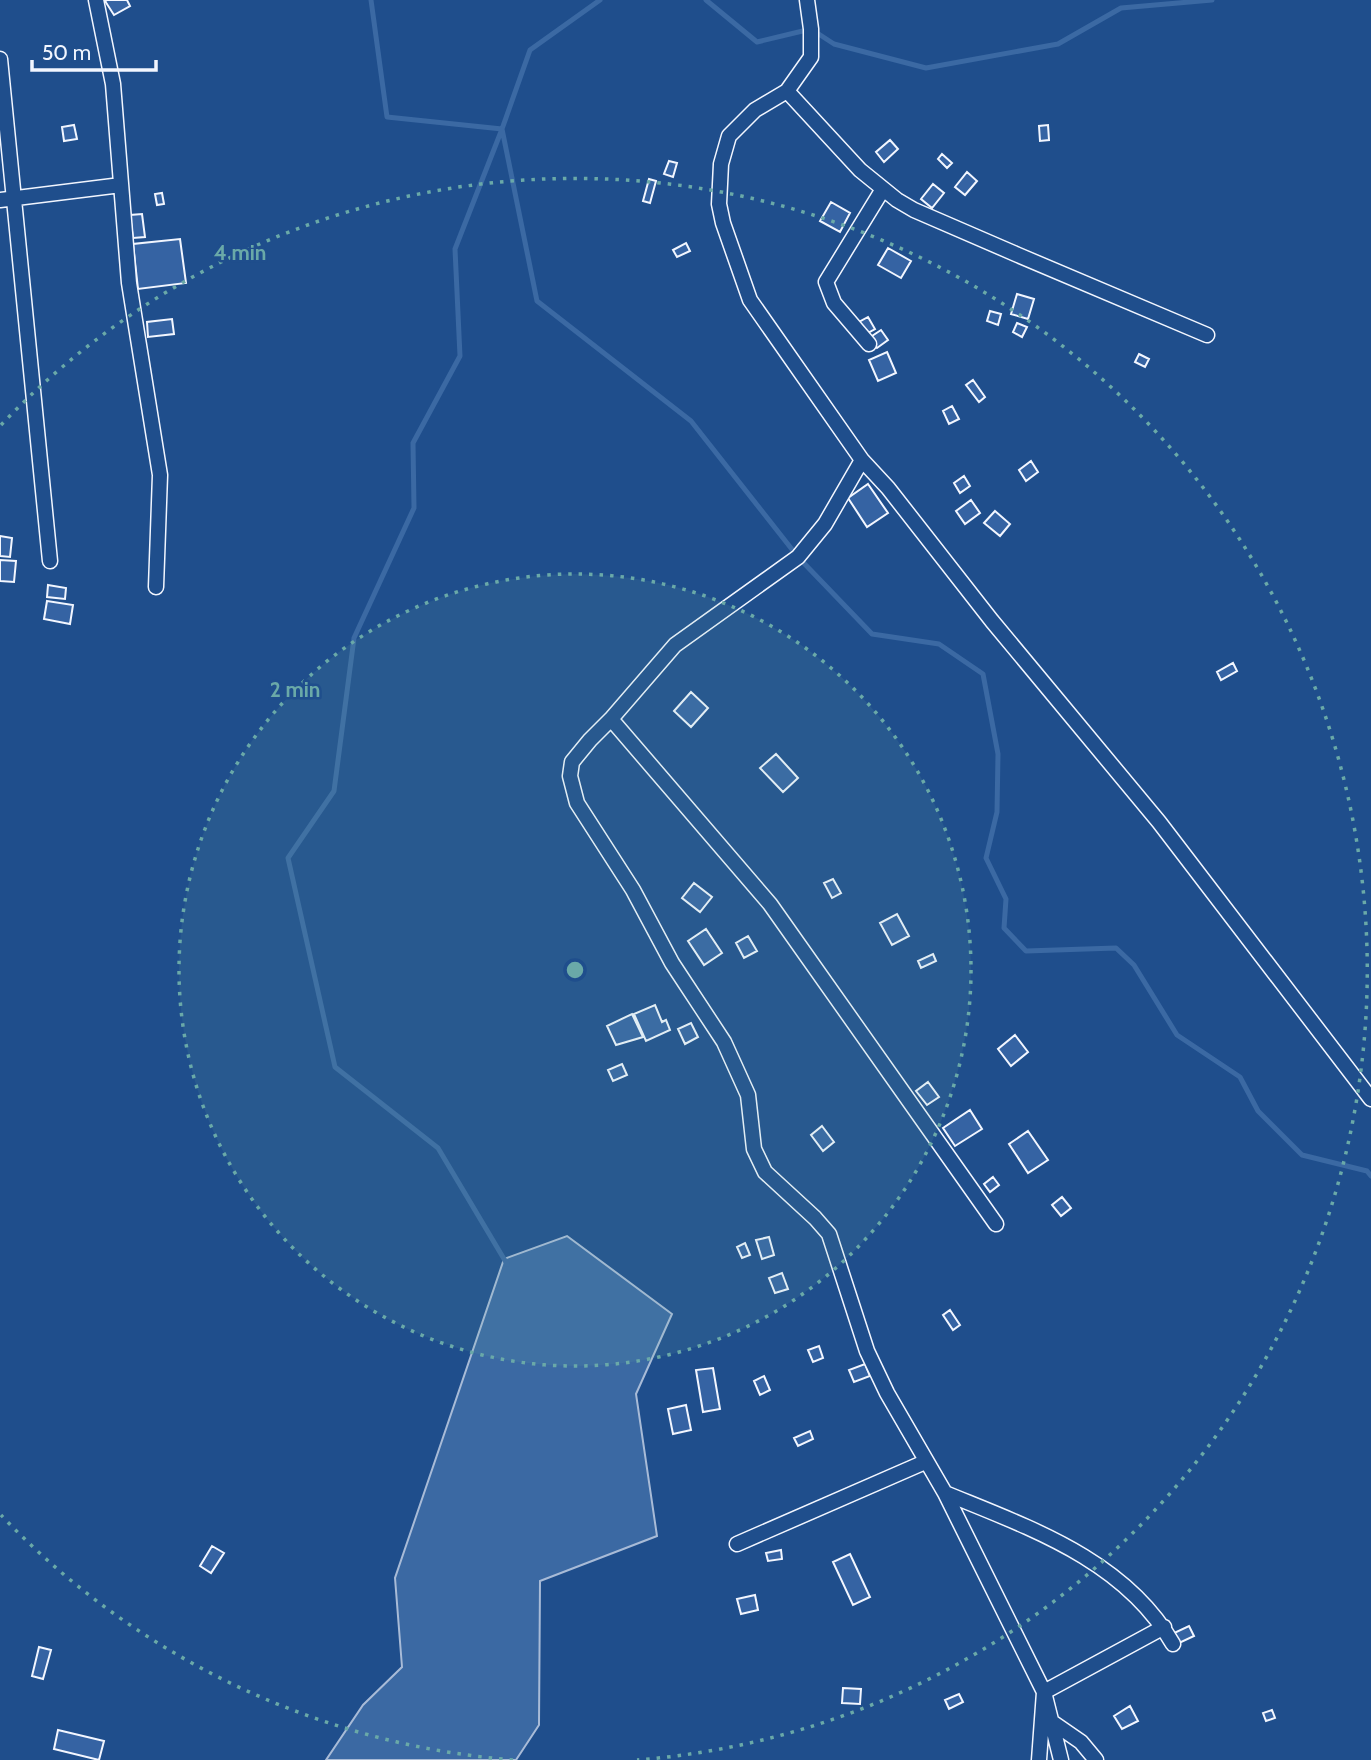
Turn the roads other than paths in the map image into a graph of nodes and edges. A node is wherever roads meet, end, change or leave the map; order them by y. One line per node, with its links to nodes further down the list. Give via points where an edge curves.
1 (96, 0): 5 (street, via 113,84)
2 (807, 0): 4 (street, via 811,57)
3 (0, 59): 7 (street)
4 (787, 91): 6 (street); 10 (street, via 755,110 729,136 719,187 723,223 750,300)
5 (121, 185): 7 (street); 12 (street, via 129,283 160,475)
6 (883, 189): 8 (street, via 914,210); 9 (street, via 826,282 834,303)
7 (7, 199): 11 (street)
8 (1207, 335)
9 (869, 344)
10 (862, 460): 13 (street, via 825,524 798,558 675,645); 14 (street, via 1159,822)
11 (50, 561)
12 (156, 587)
13 (611, 719): 15 (street, via 770,904); 16 (street, via 572,762 570,776 577,803 724,1042 748,1095 754,1149 765,1172 829,1234 867,1351)
14 (1371, 1099)
15 (996, 1224)
16 (925, 1462): 17 (street); 18 (street)
17 (945, 1493): 19 (street, via 1090,1559 1143,1601); 21 (street)
18 (737, 1544)
19 (1164, 1628): 20 (street); 21 (street)
20 (1174, 1644)
21 (1044, 1692): 22 (street); 23 (street)
22 (1052, 1723): 24 (street); 25 (street)
23 (1039, 1760)
24 (1060, 1760)
25 (1096, 1760)

